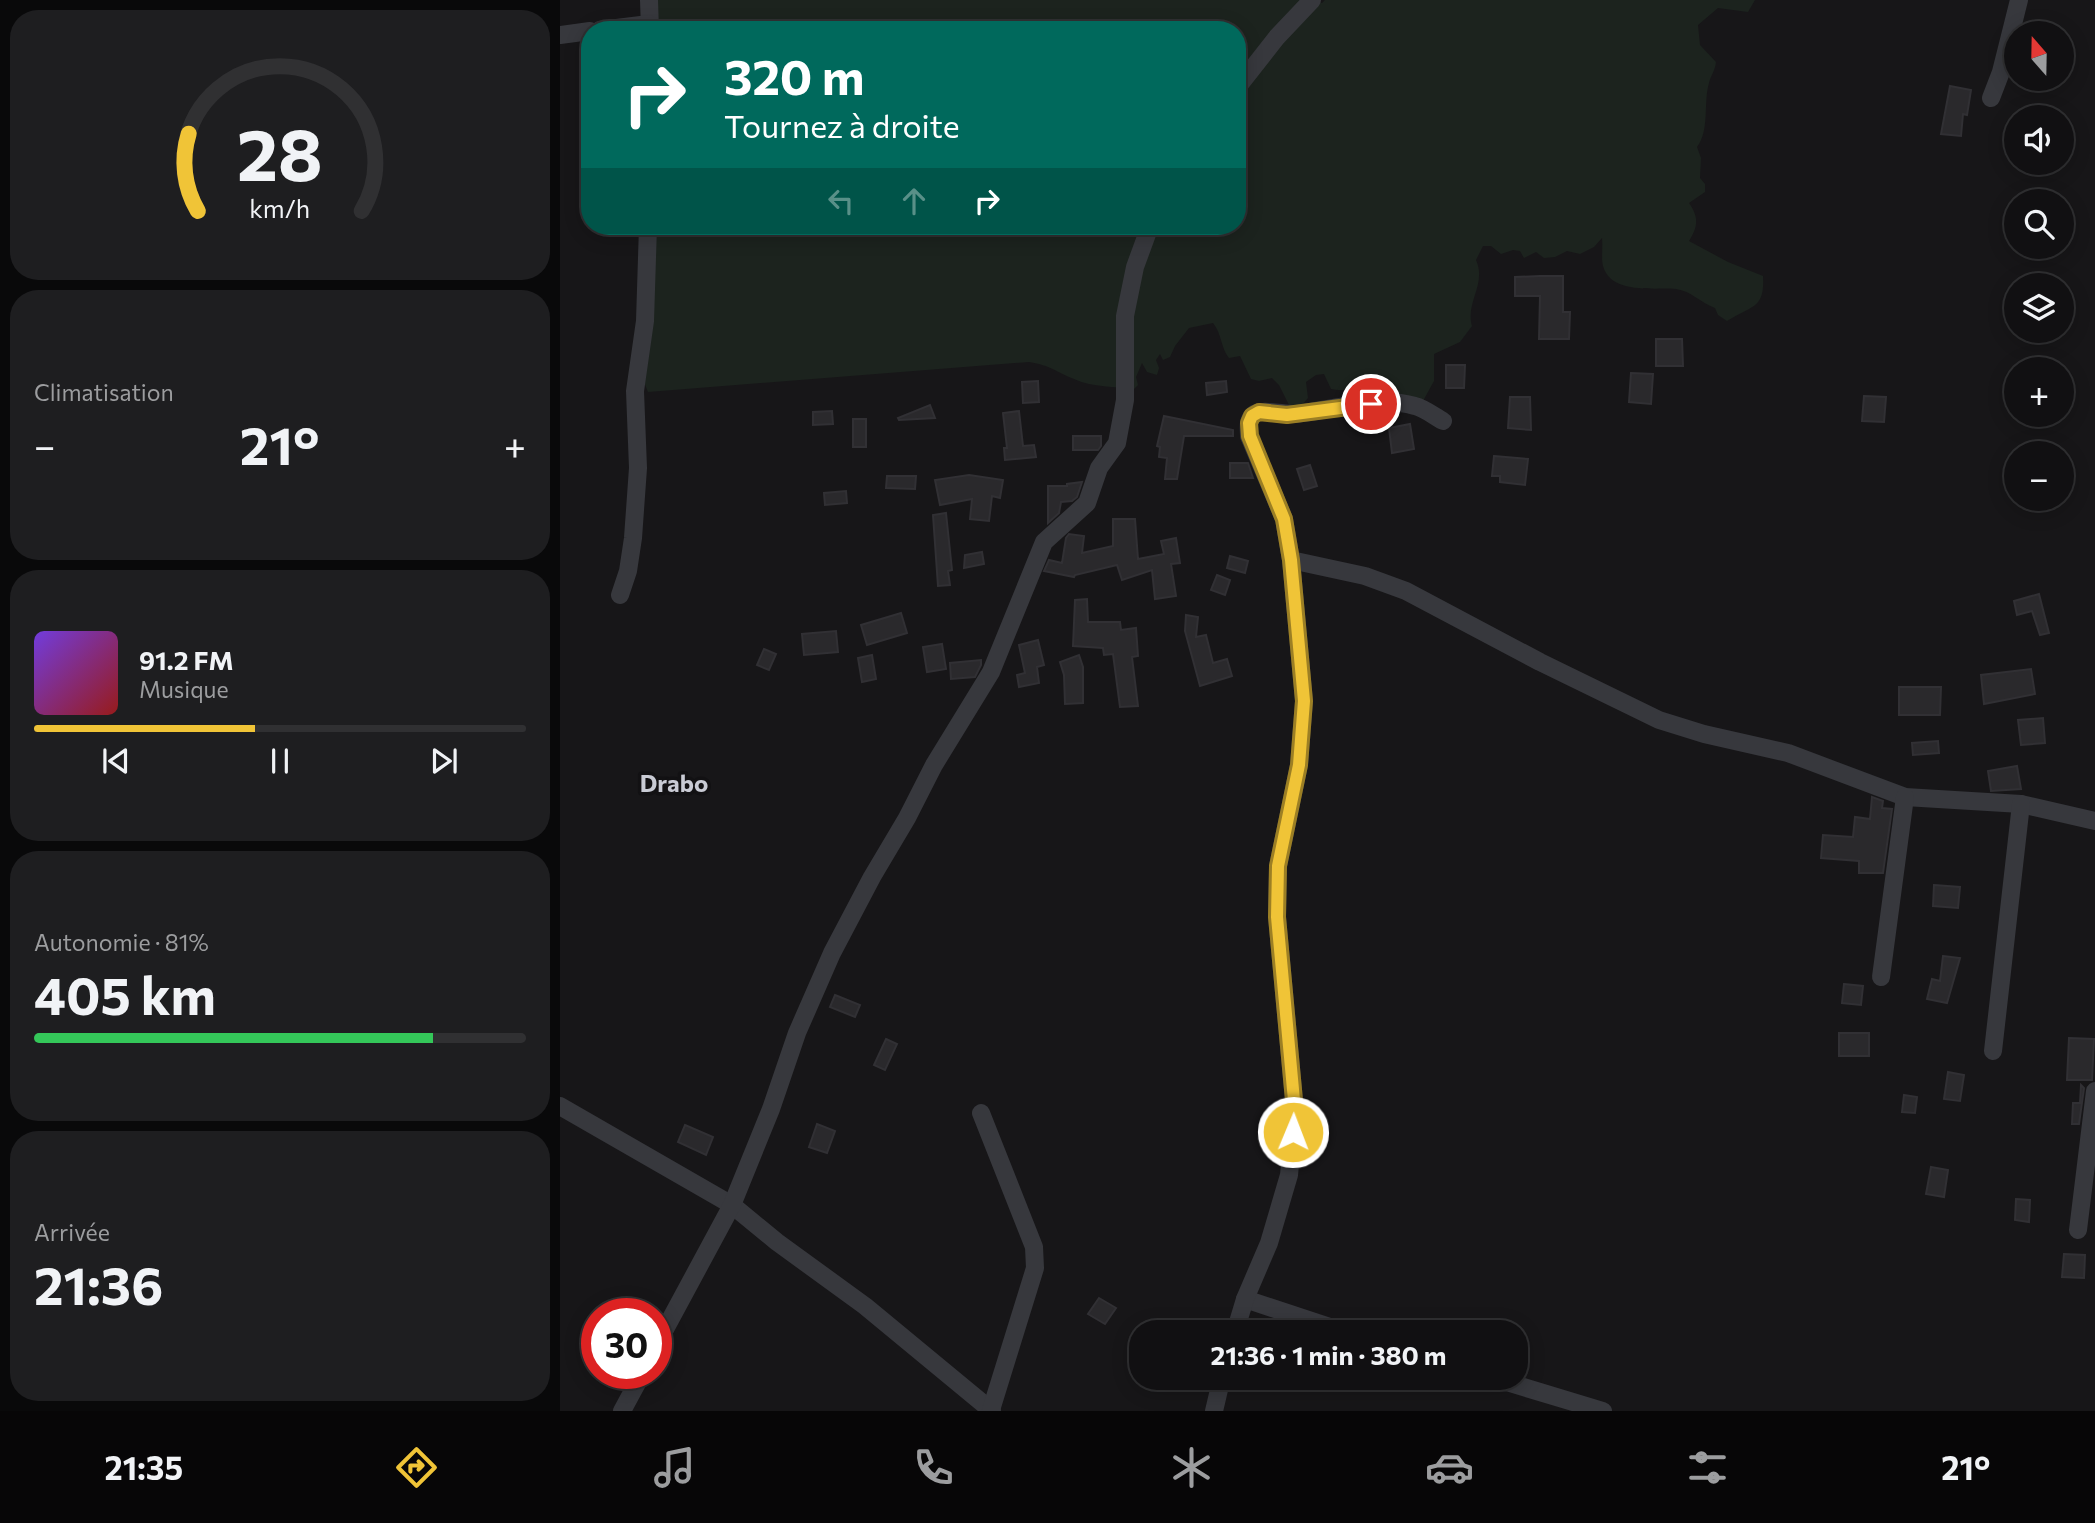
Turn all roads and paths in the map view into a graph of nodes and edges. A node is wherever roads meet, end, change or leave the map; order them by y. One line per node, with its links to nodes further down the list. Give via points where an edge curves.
1 (649, 0): 4 (street)
2 (1312, 0): 7 (street)
3 (2019, 0): 8 (street)
4 (650, 21)
5 (581, 32): 6 (street)
6 (560, 35)
7 (1246, 77)
8 (1991, 98)
9 (648, 235): 13 (street, via 645,321 635,391 638,468 633,538)
10 (1147, 235): 22 (street, via 1125,316 1125,400 1117,443 1099,468 1087,503 1044,542 991,672 934,765 832,953)
11 (1443, 421): 12 (street, via 1416,406 1389,402 1252,416 1250,436 1284,519)
12 (1291, 560): 14 (street, via 1365,576 1406,591 1659,720 1788,754); 24 (street, via 1304,701 1299,765 1278,866 1277,917 1295,1111 1289,1175 1269,1243)
13 (620, 595)
14 (1905, 797): 15 (street); 17 (street)
15 (2021, 804): 16 (street); 18 (street)
16 (2095, 821)
17 (1881, 977)
18 (1993, 1051)
19 (2095, 1091): 23 (street)
20 (560, 1106): 22 (street)
21 (981, 1113): 31 (street, via 1034,1247 1035,1268)
22 (733, 1205): 25 (street); 31 (street)
23 (2078, 1230)
24 (1245, 1299): 26 (street); 27 (street)
25 (672, 1317)
26 (1239, 1320)
27 (1309, 1320)
28 (1528, 1388): 34 (street)
29 (634, 1389): 32 (street)
30 (1220, 1390): 33 (street)
31 (992, 1410)
32 (622, 1411)
33 (1214, 1411)
34 (1603, 1411)

